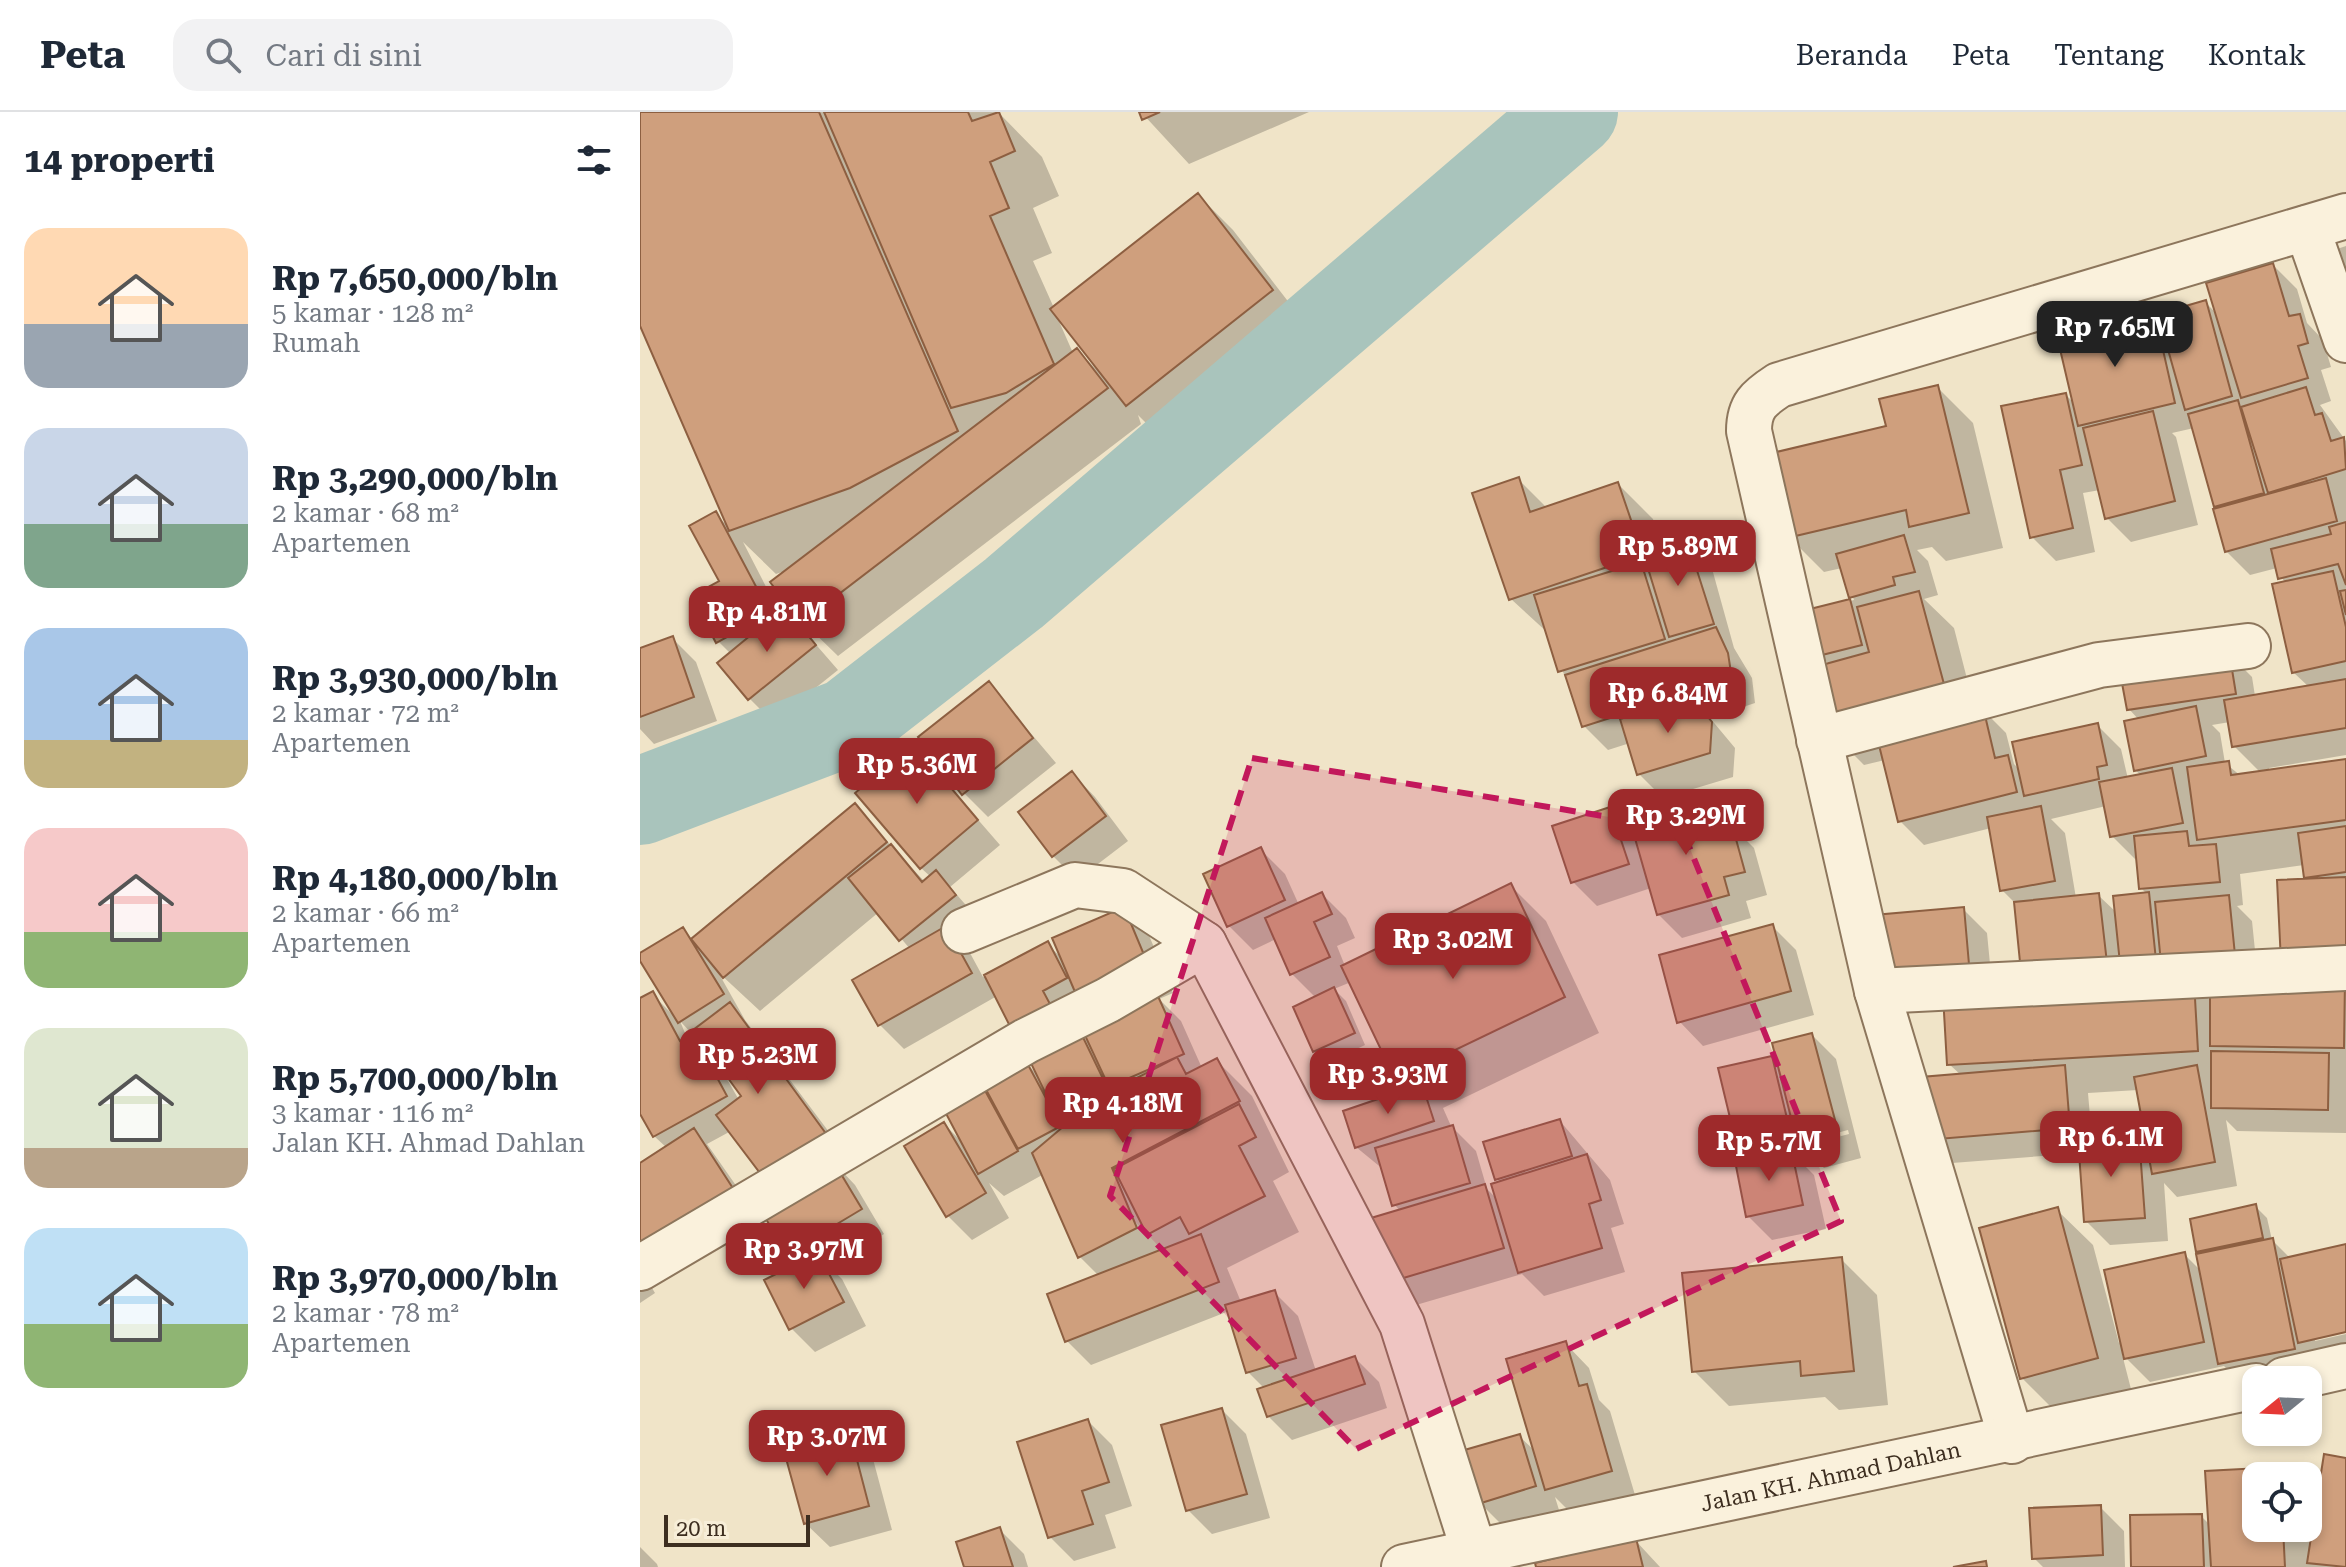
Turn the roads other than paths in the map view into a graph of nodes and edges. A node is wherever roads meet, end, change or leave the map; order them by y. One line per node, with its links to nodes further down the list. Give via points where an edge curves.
1 (2327, 222): 2 (street); 4 (street, via 1779,385 1759,398 1749,414 1749,431)
2 (2346, 340)
3 (2248, 646): 4 (street, via 2099,665)
4 (1819, 740): 8 (street)
5 (964, 931): 6 (street, via 1075,885 1123,891)
6 (1204, 944): 9 (street, via 1026,1041); 14 (street, via 1402,1324)
7 (2346, 968): 8 (street)
8 (1877, 991): 13 (street)
9 (640, 1268)
10 (2346, 1366): 11 (street)
11 (2322, 1371)
12 (2242, 1389): 13 (street, Jalan KH. Ahmad Dahlan)
13 (2012, 1441): 14 (street, Jalan KH. Ahmad Dahlan)
14 (1478, 1560): 15 (street, Jalan KH. Ahmad Dahlan)
15 (1404, 1567)

